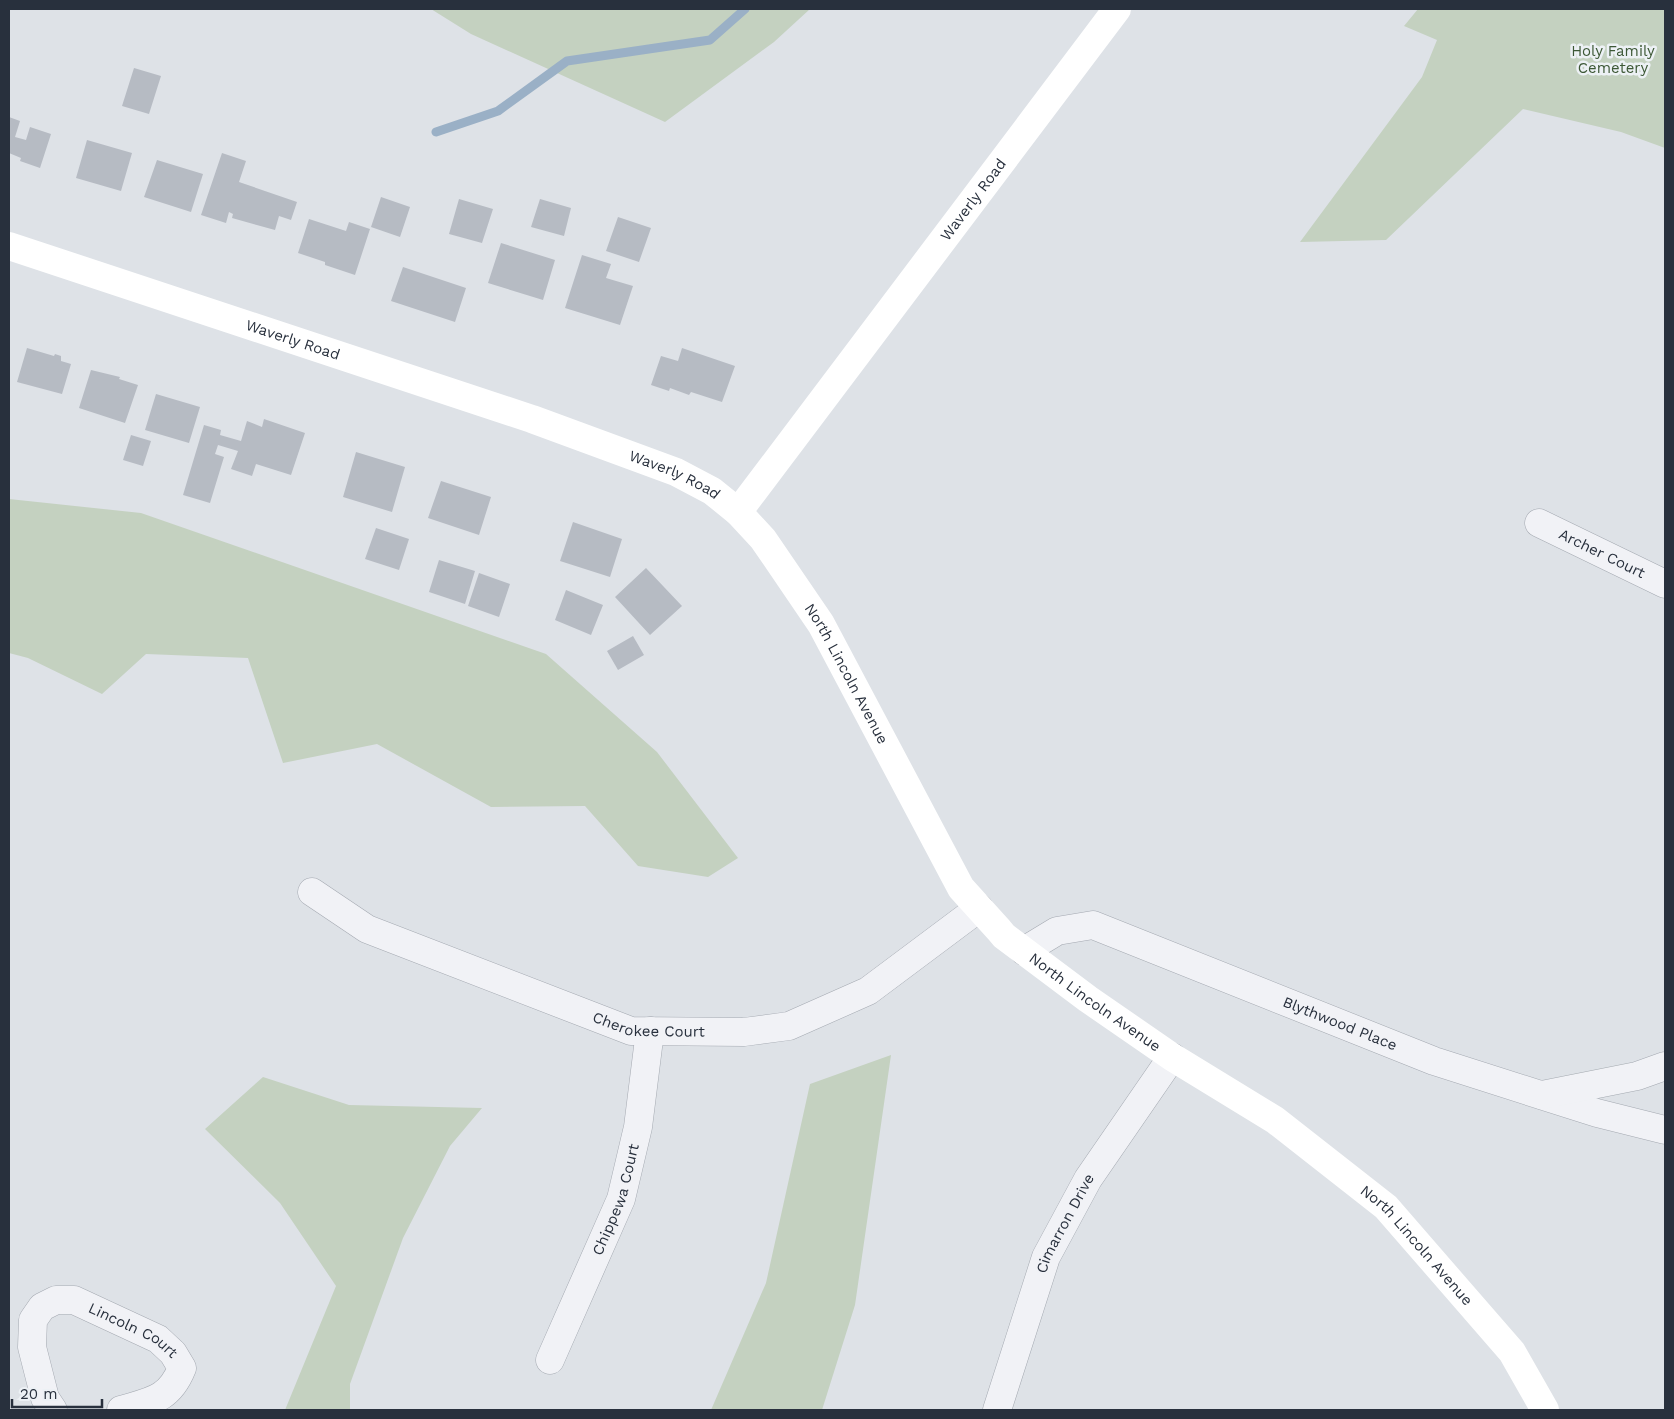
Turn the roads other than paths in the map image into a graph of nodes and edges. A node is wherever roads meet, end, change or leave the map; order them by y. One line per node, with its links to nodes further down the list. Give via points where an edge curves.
1 (1117, 9): 3 (street, Waverly Road)
2 (9, 246): 3 (street, Waverly Road, via 532,419 676,472 712,491)
3 (738, 512): 7 (street, North Lincoln Avenue, via 763,539 821,624 961,888)
4 (1539, 523): 5 (street, Archer Court)
5 (1665, 584)
6 (312, 892): 9 (street, Cherokee Court, via 367,929 631,1031)
7 (979, 908): 8 (street, North Lincoln Avenue, via 1004,936); 9 (street, Cherokee Court, via 868,991 789,1026 744,1032)
8 (1024, 951): 10 (street, North Lincoln Avenue, via 1088,1000); 12 (street, Blythwood Place, via 1058,931 1093,925 1434,1061)
9 (650, 1031): 15 (street, Chippewa Court, via 638,1127 621,1199)
10 (1172, 1057): 18 (street, Cimarron Drive, via 1088,1179 1046,1257); 19 (street, North Lincoln Avenue, via 1275,1120 1386,1207 1512,1352)
11 (1665, 1066): 12 (street, via 1637,1076)
12 (1541, 1096): 13 (street, Blythwood Place)
13 (1665, 1130)
14 (20, 1349): 16 (street, Lincoln Court); 17 (street, Lincoln Court, via 42,1307 56,1300 74,1300 158,1339 173,1353 182,1368 176,1383 165,1394)
15 (550, 1360)
16 (53, 1410)
17 (121, 1410)
18 (997, 1410)
19 (1545, 1410)

